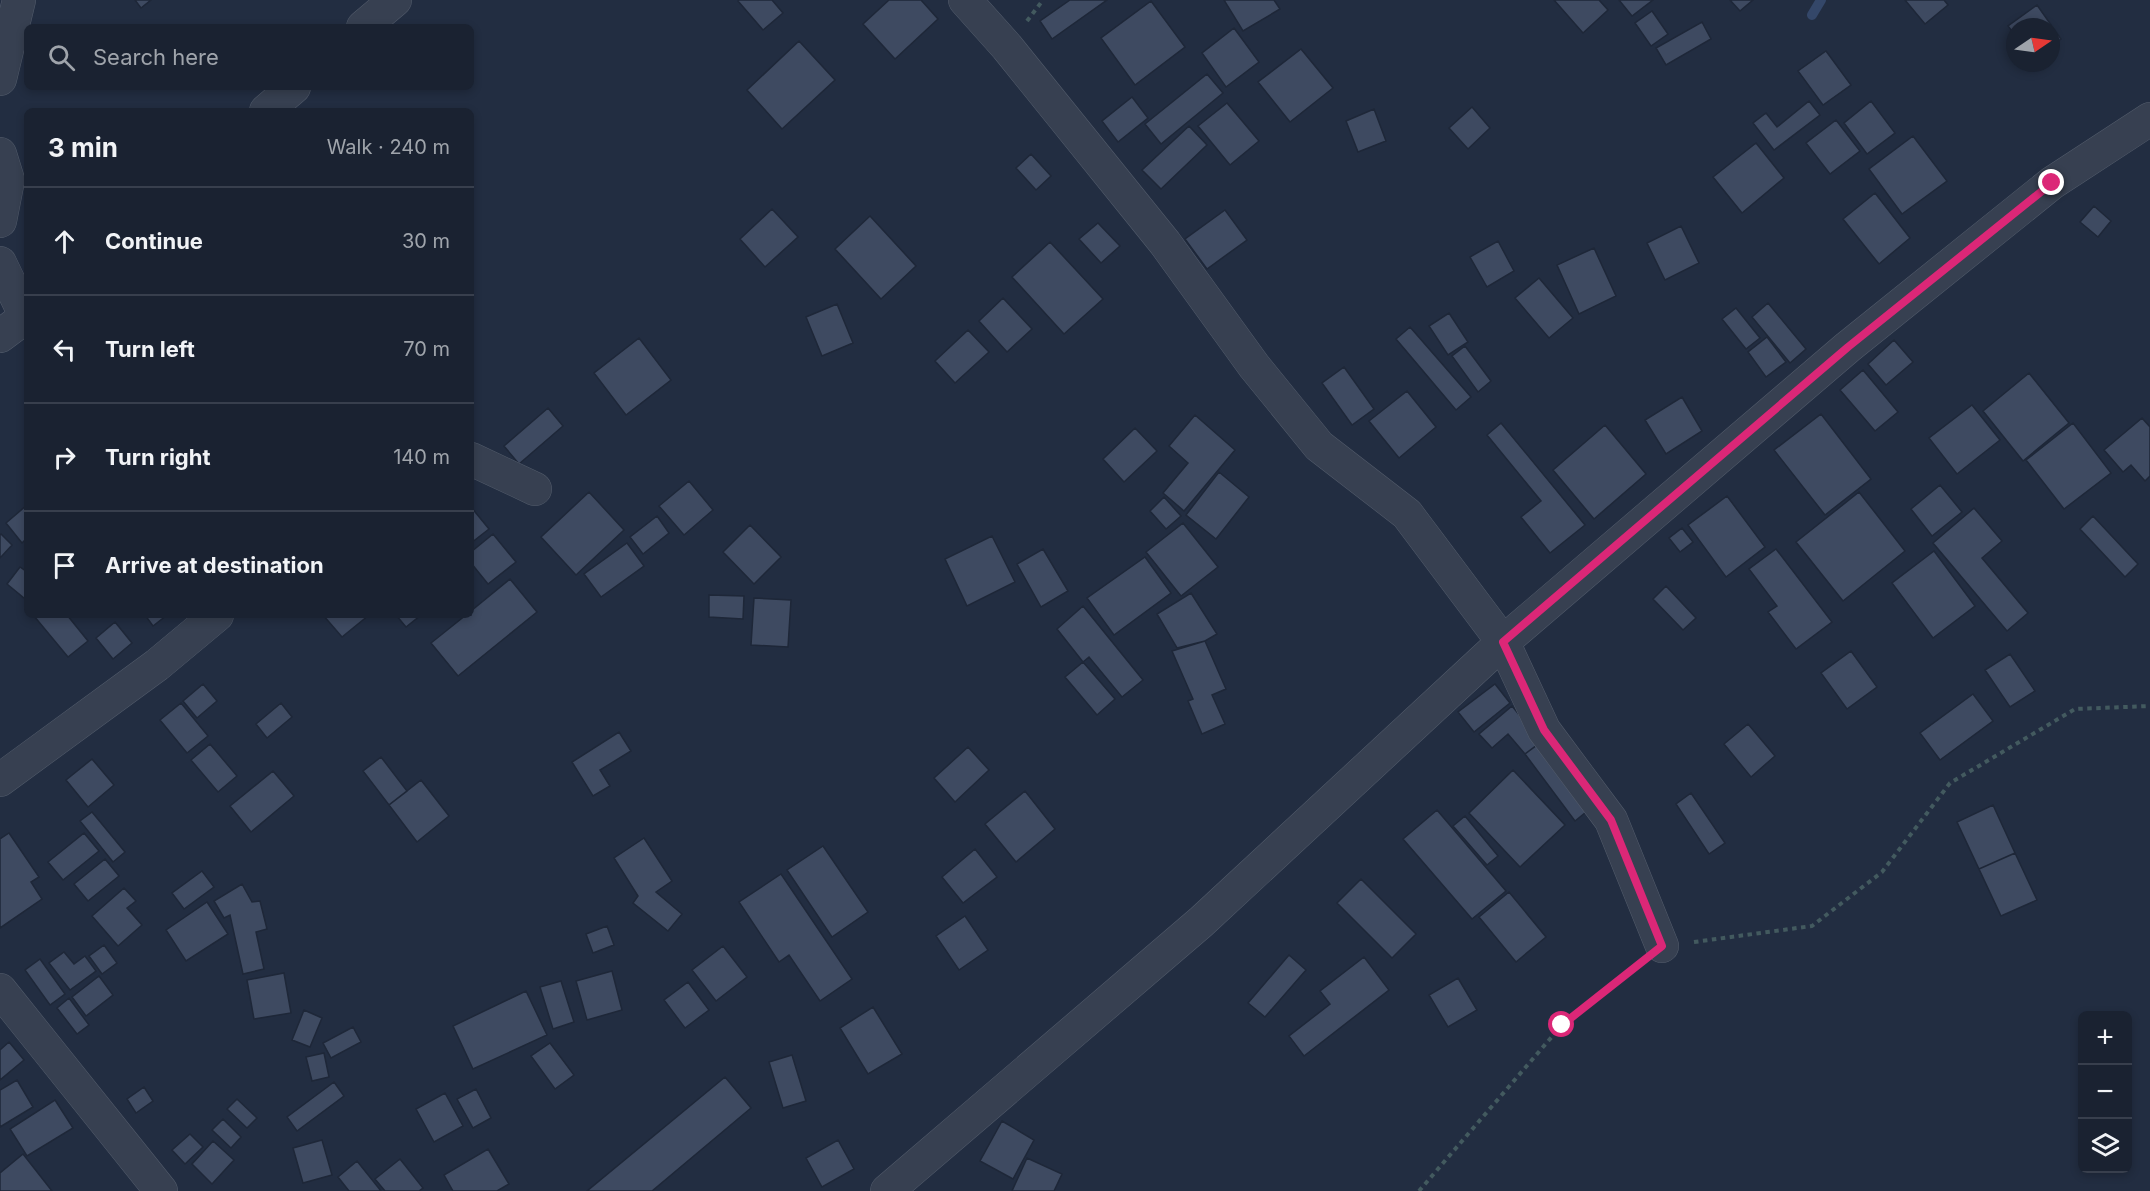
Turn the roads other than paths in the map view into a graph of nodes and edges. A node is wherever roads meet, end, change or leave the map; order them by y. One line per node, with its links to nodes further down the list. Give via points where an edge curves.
1 (19, 0): 5 (street)
2 (395, 0): 4 (street)
3 (965, 0): 18 (street, via 1165,243 1254,366 1319,446 1407,514)
4 (367, 24)
5 (0, 79)
6 (290, 90): 7 (street)
7 (270, 108)
8 (2150, 119): 18 (street, via 2052,183 1848,347)
9 (0, 154): 10 (street, via 8,180)
10 (0, 220)
11 (0, 263): 12 (street)
12 (24, 312)
13 (24, 318): 14 (street)
14 (0, 336)
15 (474, 460): 16 (street)
16 (535, 489)
17 (213, 618): 19 (street, via 157,665)
18 (1503, 642): 20 (street, via 1544,730 1611,820); 22 (street, via 1201,922)
19 (0, 780)
20 (1662, 946)
21 (0, 990): 23 (street)
22 (891, 1190)
23 (161, 1191)

